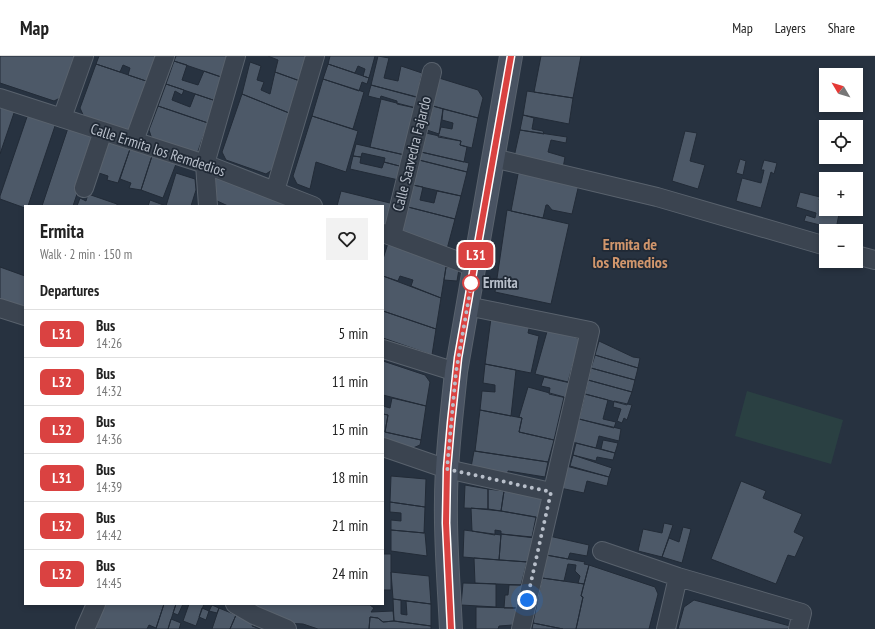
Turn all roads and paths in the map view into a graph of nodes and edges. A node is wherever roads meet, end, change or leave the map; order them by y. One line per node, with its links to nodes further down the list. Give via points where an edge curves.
1 (84, 56): 8 (street)
2 (165, 56): 10 (street)
3 (236, 56): 12 (street)
4 (315, 56): 14 (street)
5 (511, 56): 11 (main road)
6 (432, 72): 17 (street, Calle Saavedra Fajardo)
7 (0, 98): 8 (street, Calle Ermita los Remdedios)
8 (62, 118): 9 (street, Calle Ermita los Remdedios)
9 (103, 131): 10 (street, Calle Ermita los Remdedios); 13 (street)
10 (134, 141): 12 (street, Calle Ermita los Remdedios)
11 (493, 158): 18 (street, via 657,197); 21 (main road)
12 (205, 164): 14 (street, Calle Ermita los Remdedios); 15 (street)
13 (84, 188)
14 (275, 191): 16 (street, Calle Ermita los Remdedios)
15 (208, 205)
16 (306, 205)
17 (388, 234): 21 (street)
18 (819, 244)
19 (863, 257): 20 (street)
20 (875, 260)
21 (474, 267): 22 (main road)
22 (467, 306): 26 (main road); 29 (street, via 590,331)
23 (0, 308): 24 (street)
24 (24, 316)
25 (384, 349): 26 (street)
26 (456, 372): 28 (main road)
27 (384, 447): 28 (street)
28 (447, 469): 29 (street); 37 (main road, via 446,523)
29 (551, 492): 38 (street)
30 (602, 551): 31 (street)
31 (678, 577): 34 (street); 39 (street)
32 (96, 605): 35 (street)
33 (237, 605): 36 (street)
34 (800, 621)
35 (85, 629)
36 (287, 629)
37 (451, 629)
38 (521, 629)
39 (666, 629)

